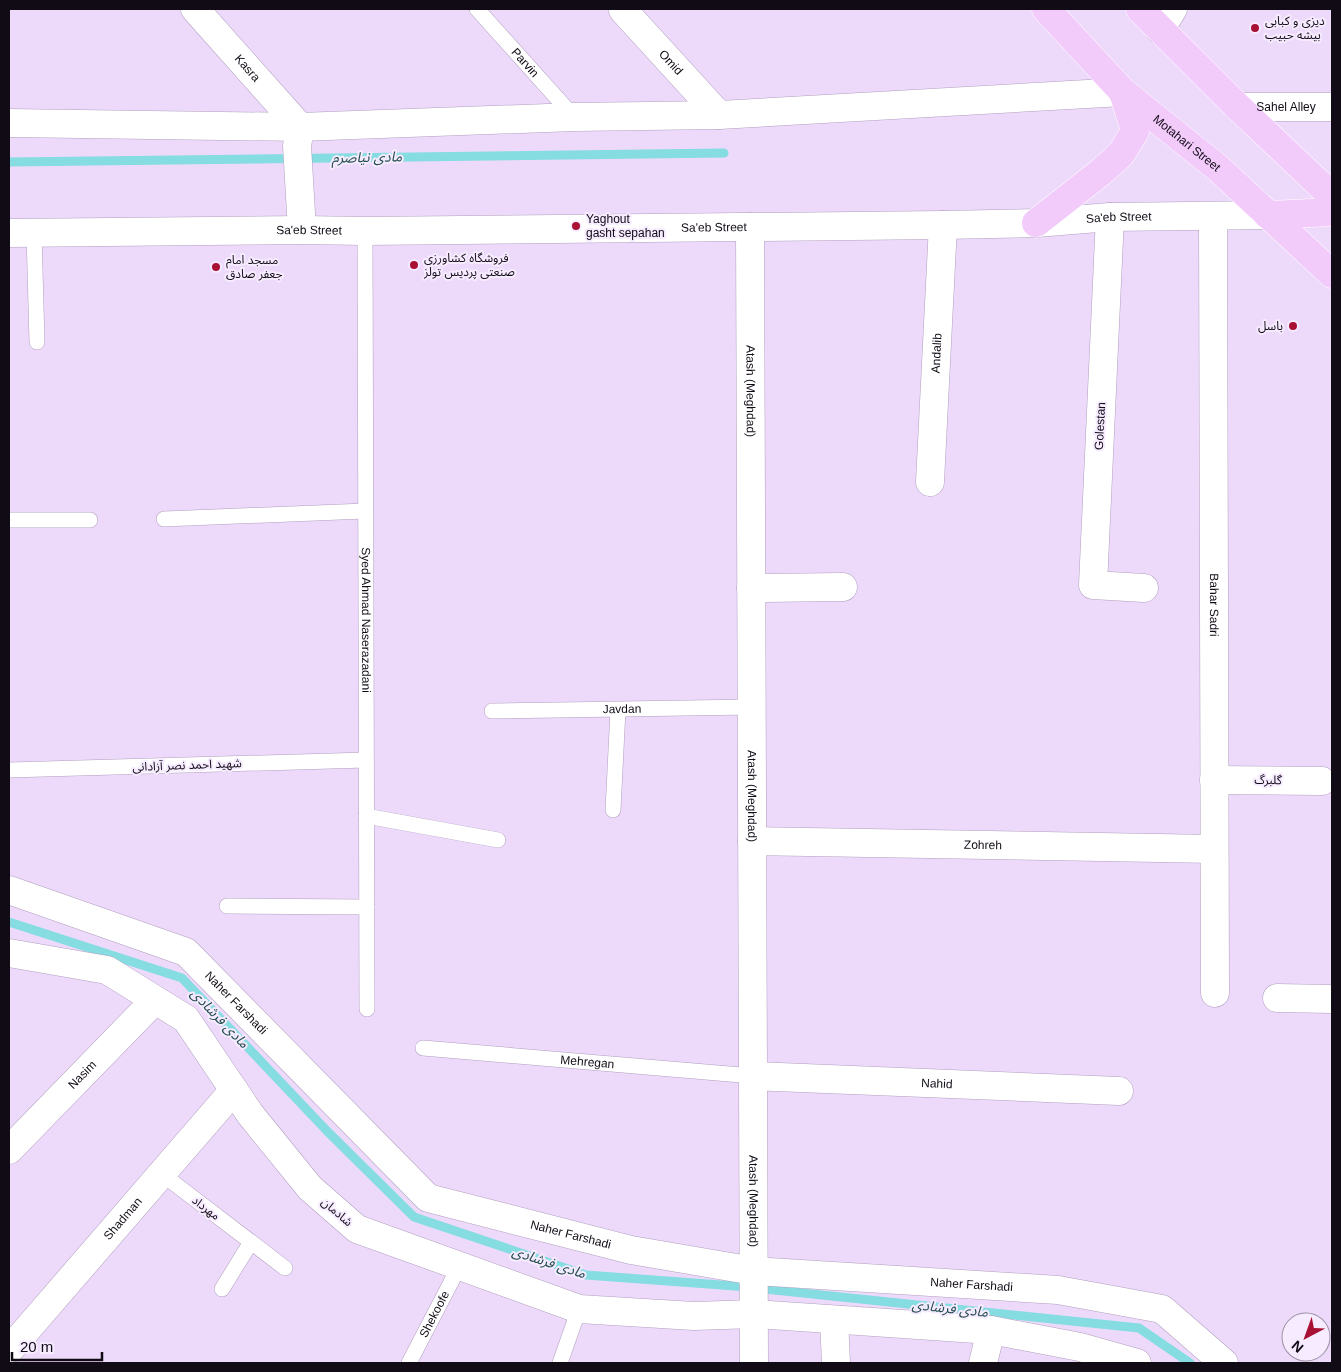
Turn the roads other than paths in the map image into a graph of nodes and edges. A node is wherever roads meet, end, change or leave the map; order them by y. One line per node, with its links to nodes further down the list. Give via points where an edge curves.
1 (195, 9): 13 (street, Kasra)
2 (477, 9): 11 (lane, Parvin)
3 (1046, 9): 7 (main road, Motahari Street)
4 (1140, 9): 6 (main road)
5 (624, 10): 10 (street, Omid)
6 (1167, 19): 8 (main road)
7 (1123, 92): 10 (street); 16 (main road, Motahari Street, via 1219,169); 19 (main road, via 1135,131 1121,154)
8 (1238, 107): 9 (street, Sahel Alley); 14 (main road)
9 (1332, 107)
10 (719, 115): 11 (street)
11 (574, 117): 13 (street)
12 (9, 123): 13 (street)
13 (299, 148): 22 (street)
14 (1332, 196)
15 (1332, 212): 16 (main road)
16 (1268, 215): 18 (street, Sa'eb Street); 25 (main road, Motahari Street)
17 (1110, 216): 18 (street, Sa'eb Street); 19 (street, Sa'eb Street); 34 (street, Golestan, via 1093,585)
18 (1212, 216): 40 (street, Bahar Sadri)
19 (1036, 223): 20 (street, Sa'eb Street)
20 (943, 225): 21 (street, Sa'eb Street); 27 (street, Andalib)
21 (750, 227): 23 (street, Sa'eb Street); 33 (street, Atash (Meghdad))
22 (302, 230): 23 (street, Sa'eb Street); 24 (street, Sa'eb Street)
23 (366, 231): 28 (lane, Syed Ahmad Naserazadani)
24 (21, 233): 26 (lane)
25 (1332, 274)
26 (37, 342)
27 (930, 482)
28 (365, 511): 29 (lane); 38 (lane, Syed Ahmad Naserazadani)
29 (164, 519)
30 (9, 520): 31 (lane)
31 (90, 520)
32 (842, 587): 33 (street)
33 (751, 588): 35 (street, Atash (Meghdad))
34 (1144, 588)
35 (752, 708): 36 (lane, Javdan); 45 (street, Atash (Meghdad))
36 (618, 710): 37 (lane, Javdan); 42 (lane)
37 (492, 711)
38 (366, 760): 39 (lane, شهید احمد نصر آزادانی); 43 (lane, Syed Ahmad Naserazadani)
39 (9, 770)
40 (1214, 780): 41 (street, گلبرگ); 46 (street, Bahar Sadri)
41 (1322, 781)
42 (613, 810)
43 (366, 816): 44 (lane); 49 (lane, Syed Ahmad Naserazadani)
44 (498, 840)
45 (752, 841): 46 (street, Zohreh); 57 (street, Atash (Meghdad))
46 (1214, 850): 51 (street, Bahar Sadri)
47 (9, 890): 66 (street, Naher Farshadi, via 186,952 428,1198 630,1250)
48 (227, 906): 49 (lane)
49 (367, 907): 55 (lane, Syed Ahmad Naserazadani)
50 (9, 953): 54 (street, شادمان, via 107,970)
51 (1215, 993)
52 (1277, 998): 53 (street)
53 (1332, 999)
54 (155, 1000): 58 (street, شادمان, via 186,1019); 60 (street, Nasim)
55 (367, 1009)
56 (423, 1048): 57 (lane, Mehregan)
57 (753, 1076): 59 (street, Nahid); 66 (street, Atash (Meghdad))
58 (234, 1090): 61 (street, Shadman); 63 (street, شادمان, via 310,1188 357,1229)
59 (1119, 1091)
60 (9, 1150)
61 (162, 1174): 62 (lane, مهرداد); 70 (street, Shadman)
62 (251, 1242): 64 (lane, مهرداد); 65 (lane)
63 (460, 1265): 67 (street, شادمان); 72 (lane, Shekoofe)
64 (285, 1268)
65 (222, 1289)
66 (754, 1291): 67 (street, شادمان, via 694,1316); 68 (street, via 790,1316); 74 (street, Atash (Meghdad)); 78 (street, Naher Farshadi, via 1058,1290 1162,1309)
67 (579, 1309): 73 (lane)
68 (834, 1320): 69 (street); 75 (street)
69 (991, 1330): 71 (street); 76 (street)
70 (16, 1352)
71 (1078, 1355): 77 (street)
72 (409, 1363)
73 (560, 1363)
74 (754, 1363)
75 (836, 1363)
76 (984, 1363)
77 (1136, 1363)
78 (1224, 1363)

